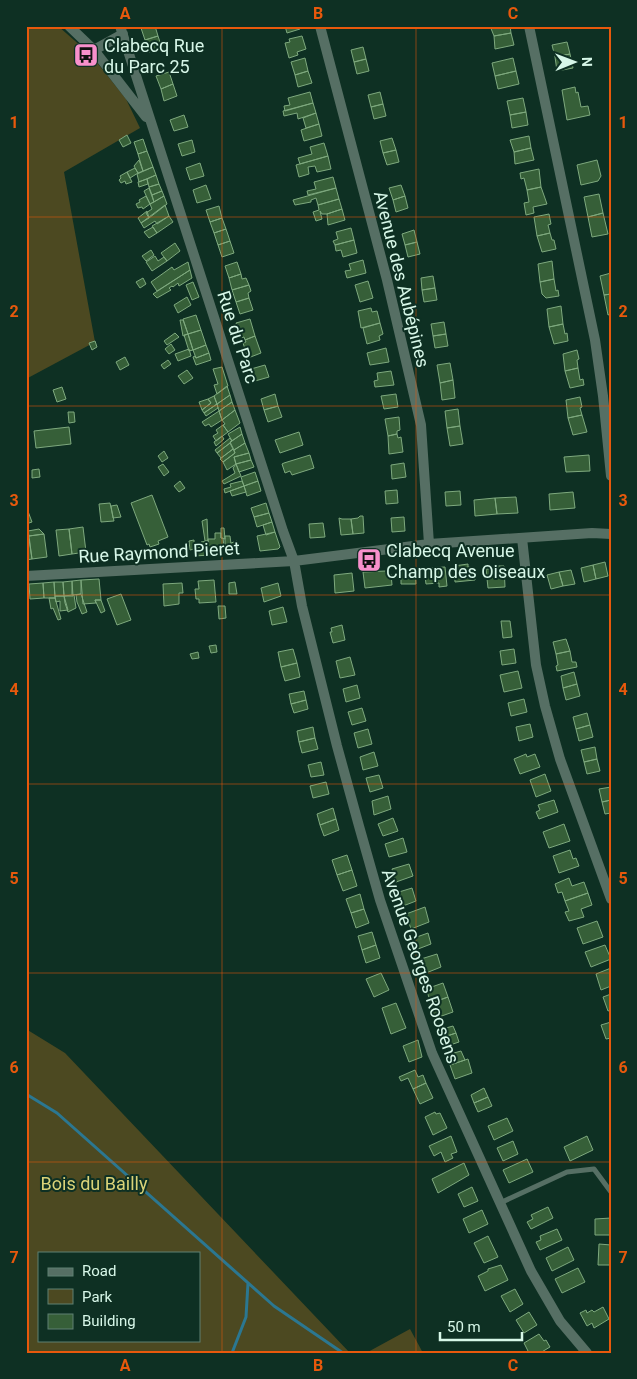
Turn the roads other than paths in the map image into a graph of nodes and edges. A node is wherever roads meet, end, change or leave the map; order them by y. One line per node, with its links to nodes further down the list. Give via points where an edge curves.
1 (69, 26): 5 (street, Rue du Parc)
2 (320, 26): 10 (street, Avenue des Aubépines, via 387,280 420,425)
3 (529, 26): 7 (street, via 595,340)
4 (122, 30): 5 (street, Rue du Parc); 6 (street, Rue du Parc)
5 (94, 50): 6 (street, Rue du Parc)
6 (150, 123): 11 (street, Rue du Parc)
7 (611, 476)
8 (611, 534): 9 (street, Rue Raymond Pieret)
9 (522, 538): 10 (street, Rue Raymond Pieret); 13 (street, via 536,665 545,706 560,759)
10 (429, 544): 11 (street, Rue Raymond Pieret)
11 (294, 561): 12 (street, Rue Raymond Pieret); 15 (street, Avenue Georges Roosens, via 334,736 380,900 432,1053)
12 (26, 576)
13 (611, 899)
14 (611, 1192): 15 (lane, via 594,1169 567,1172)
15 (499, 1203): 16 (street, Avenue Georges Roosens, via 547,1300)
16 (587, 1353)

